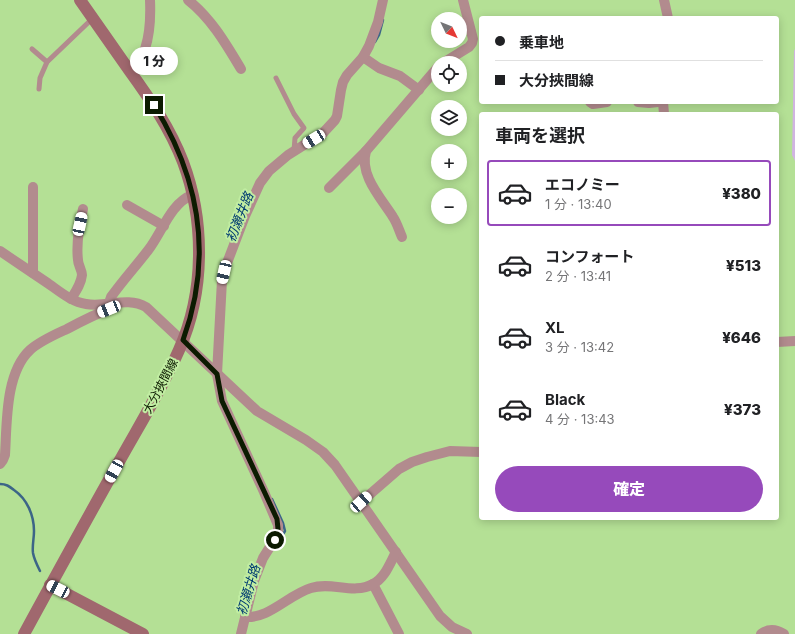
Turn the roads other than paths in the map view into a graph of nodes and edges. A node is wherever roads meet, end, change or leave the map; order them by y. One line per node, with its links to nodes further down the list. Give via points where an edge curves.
1 (80, 0): 9 (main road, 大分挾間線)
2 (150, 0): 15 (street, via 149,33 140,62)
3 (188, 0): 14 (street, via 224,40)
4 (383, 0): 12 (street, via 378,22)
5 (463, 0): 11 (street, via 473,39 469,47)
6 (654, 0): 7 (street)
7 (664, 1): 8 (street)
8 (668, 16)
9 (93, 18): 13 (lane); 15 (main road, 大分挾間線)
10 (32, 49): 13 (lane)
11 (454, 56)
12 (363, 57): 19 (street, via 379,68 400,76); 20 (street, via 343,82 335,120 318,136)
13 (47, 62): 18 (lane, via 40,78)
14 (241, 68)
15 (130, 71): 24 (main road, 大分挾間線, via 172,136 185,168)
16 (431, 75): 19 (street)
17 (276, 78): 20 (lane, via 304,128 295,138)
18 (39, 89)
19 (419, 90): 21 (street)
20 (294, 151): 37 (street, via 274,167 260,183 226,263 221,286)
21 (366, 151): 23 (street); 28 (street, via 364,158 374,189 398,224)
22 (34, 187): 30 (street)
23 (330, 188)
24 (192, 195): 27 (street, via 184,199); 34 (main road, 大分挾間線, via 198,231 198,270 193,304)
25 (128, 205): 27 (street)
26 (83, 209): 31 (street, via 77,254 82,274)
27 (164, 226): 33 (street)
28 (402, 237)
29 (0, 251): 30 (street)
30 (33, 273): 31 (street)
31 (71, 299): 33 (street, via 85,304)
32 (129, 302): 33 (street); 34 (street, via 146,307); 39 (street, via 103,311 46,339 26,354 12,387 5,455)
33 (109, 303)
34 (183, 340): 37 (street); 43 (main road, 大分挾間線, via 150,405)
35 (795, 341): 36 (street)
36 (779, 342)
37 (221, 377): 40 (street, via 260,413 323,452); 44 (street, via 222,401 278,525 278,534 263,558 256,576)
38 (479, 452): 40 (street, via 450,451 406,465)
39 (0, 464)
40 (361, 502): 41 (street)
41 (396, 552): 42 (street, via 382,576); 49 (street, via 440,616 452,627)
42 (373, 584): 44 (street, via 359,589 315,587 292,596 257,616); 48 (street)
43 (50, 585): 45 (main road, 大分挾間線); 46 (main road)
44 (245, 617): 47 (street)
45 (24, 634)
46 (143, 634)
47 (241, 634)
48 (400, 634)
49 (467, 634)
50 (761, 634): 51 (street, via 772,630)
51 (784, 634)

